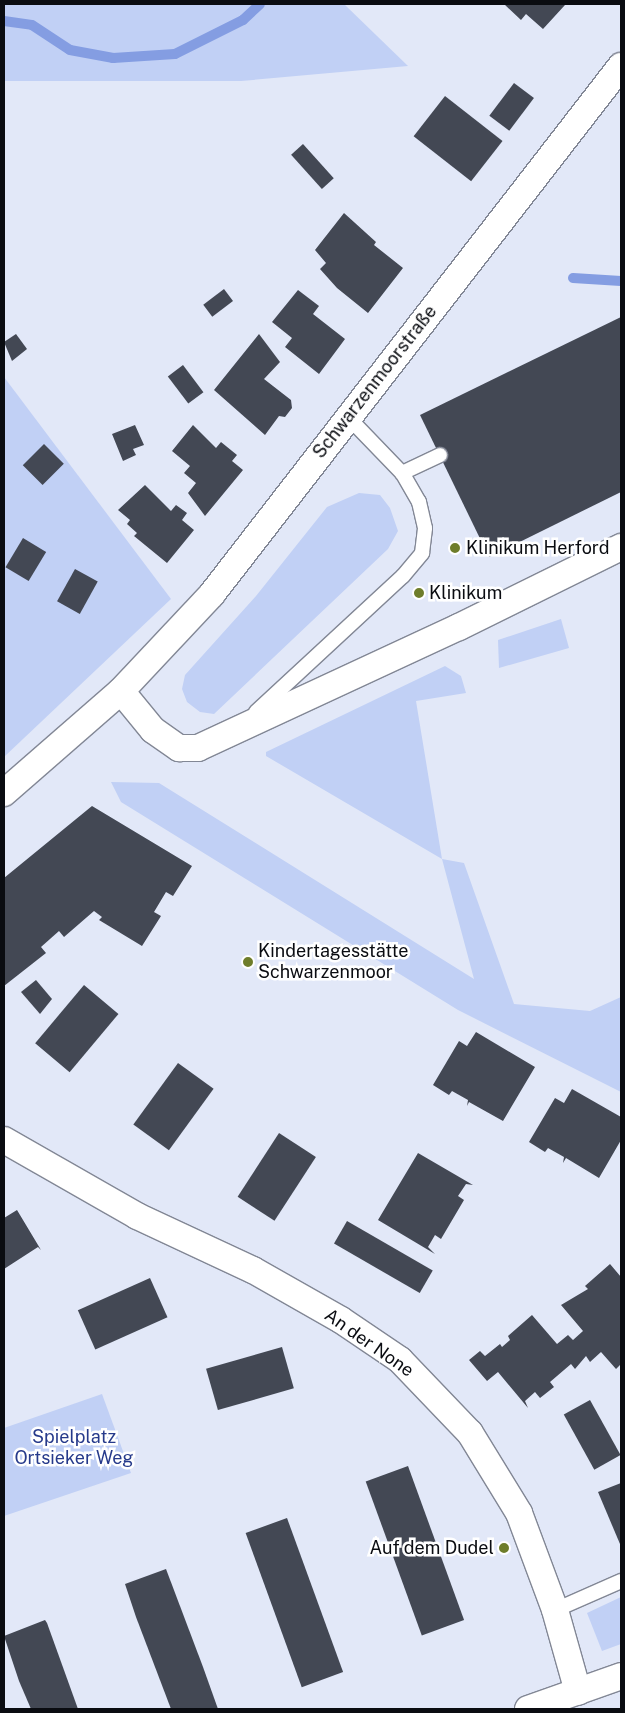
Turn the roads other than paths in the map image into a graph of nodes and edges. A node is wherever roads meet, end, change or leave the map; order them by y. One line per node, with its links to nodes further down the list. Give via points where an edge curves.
1 (621, 66): 2 (street, Schwarzenmoorstraße)
2 (348, 416): 4 (lane); 6 (street, Schwarzenmoorstraße, via 212,594)
3 (440, 455): 4 (lane)
4 (402, 473): 7 (lane, via 419,502 424,528 422,553 371,606)
5 (621, 547): 7 (street, via 459,627)
6 (121, 691): 7 (street, via 153,730 179,748 198,748); 8 (street, Schwarzenmoorstraße)
7 (239, 728)
8 (4, 793)
9 (4, 1140): 11 (street, An der None, via 137,1216 253,1270 341,1320 400,1360 470,1433 496,1471 519,1513)
10 (621, 1581): 11 (lane)
11 (555, 1610): 13 (street, An der None)
12 (621, 1676): 13 (street)
13 (578, 1692): 14 (street)
14 (528, 1709)

